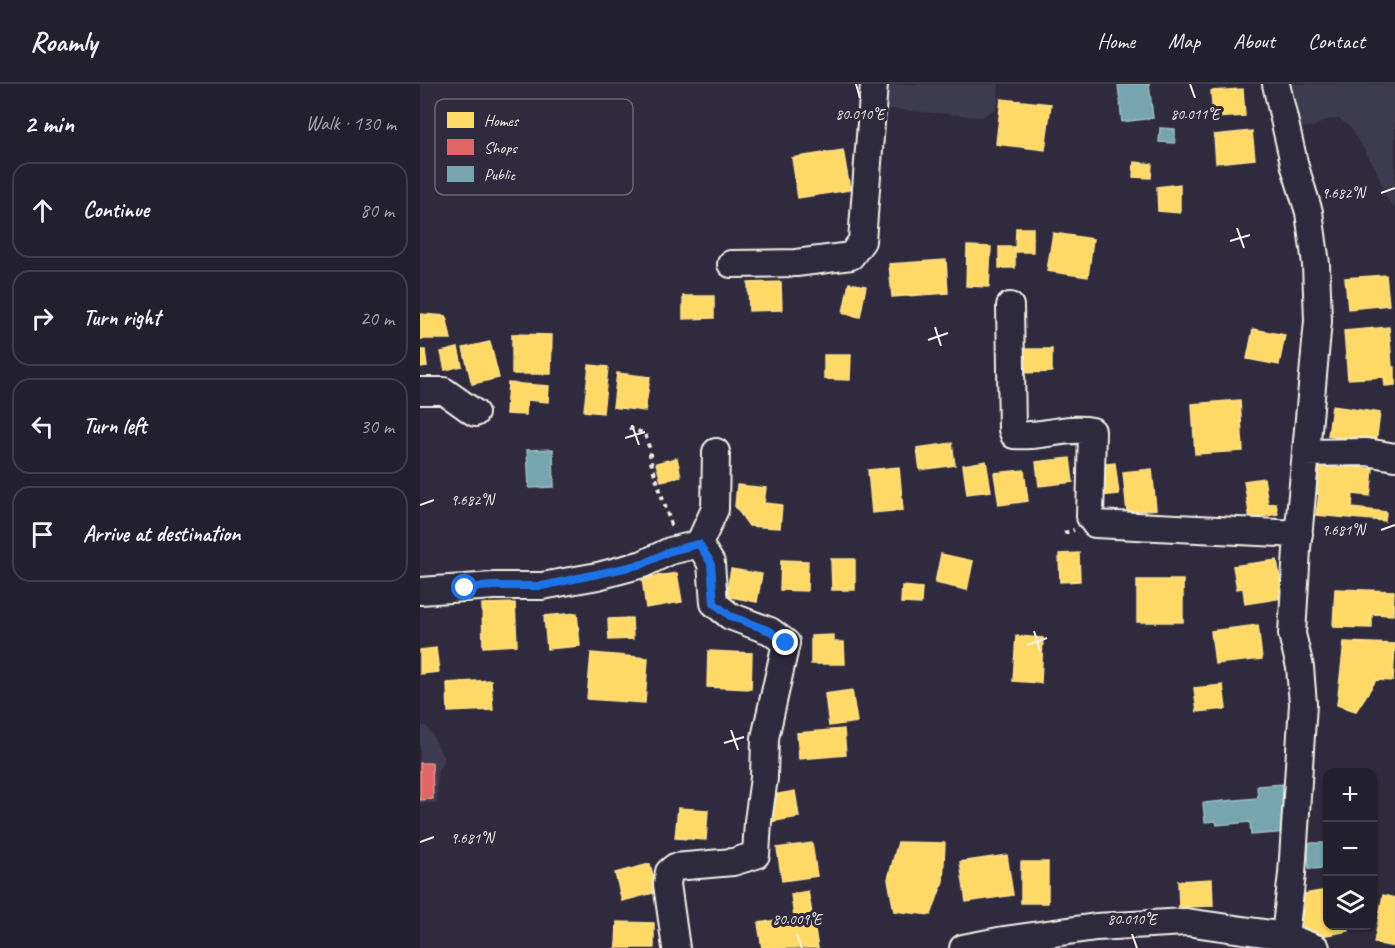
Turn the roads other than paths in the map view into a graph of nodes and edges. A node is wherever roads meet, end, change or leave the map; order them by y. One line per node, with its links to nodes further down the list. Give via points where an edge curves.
1 (874, 84): 3 (street, via 862,241 851,256)
2 (1276, 84): 8 (street, via 1309,212 1316,264 1318,321)
3 (731, 264)
4 (1010, 306): 10 (street, via 1014,435 1092,431 1090,517 1095,524)
5 (420, 391): 6 (street, via 444,392)
6 (475, 413)
7 (716, 452): 11 (street, via 715,509)
8 (1306, 453): 9 (street, via 1367,452); 10 (street)
9 (1395, 457)
10 (1299, 534): 13 (street, via 1292,634 1303,704)
11 (689, 546): 12 (street, via 643,564 542,586); 14 (street, via 711,563 714,603 730,616 770,631 786,643 765,738 765,778 756,855 733,862 675,867 669,872 667,884)
12 (420, 591)
13 (1285, 936): 15 (street, via 1186,922 1096,927); 16 (street)
14 (676, 948)
15 (963, 948)
16 (1316, 948)

